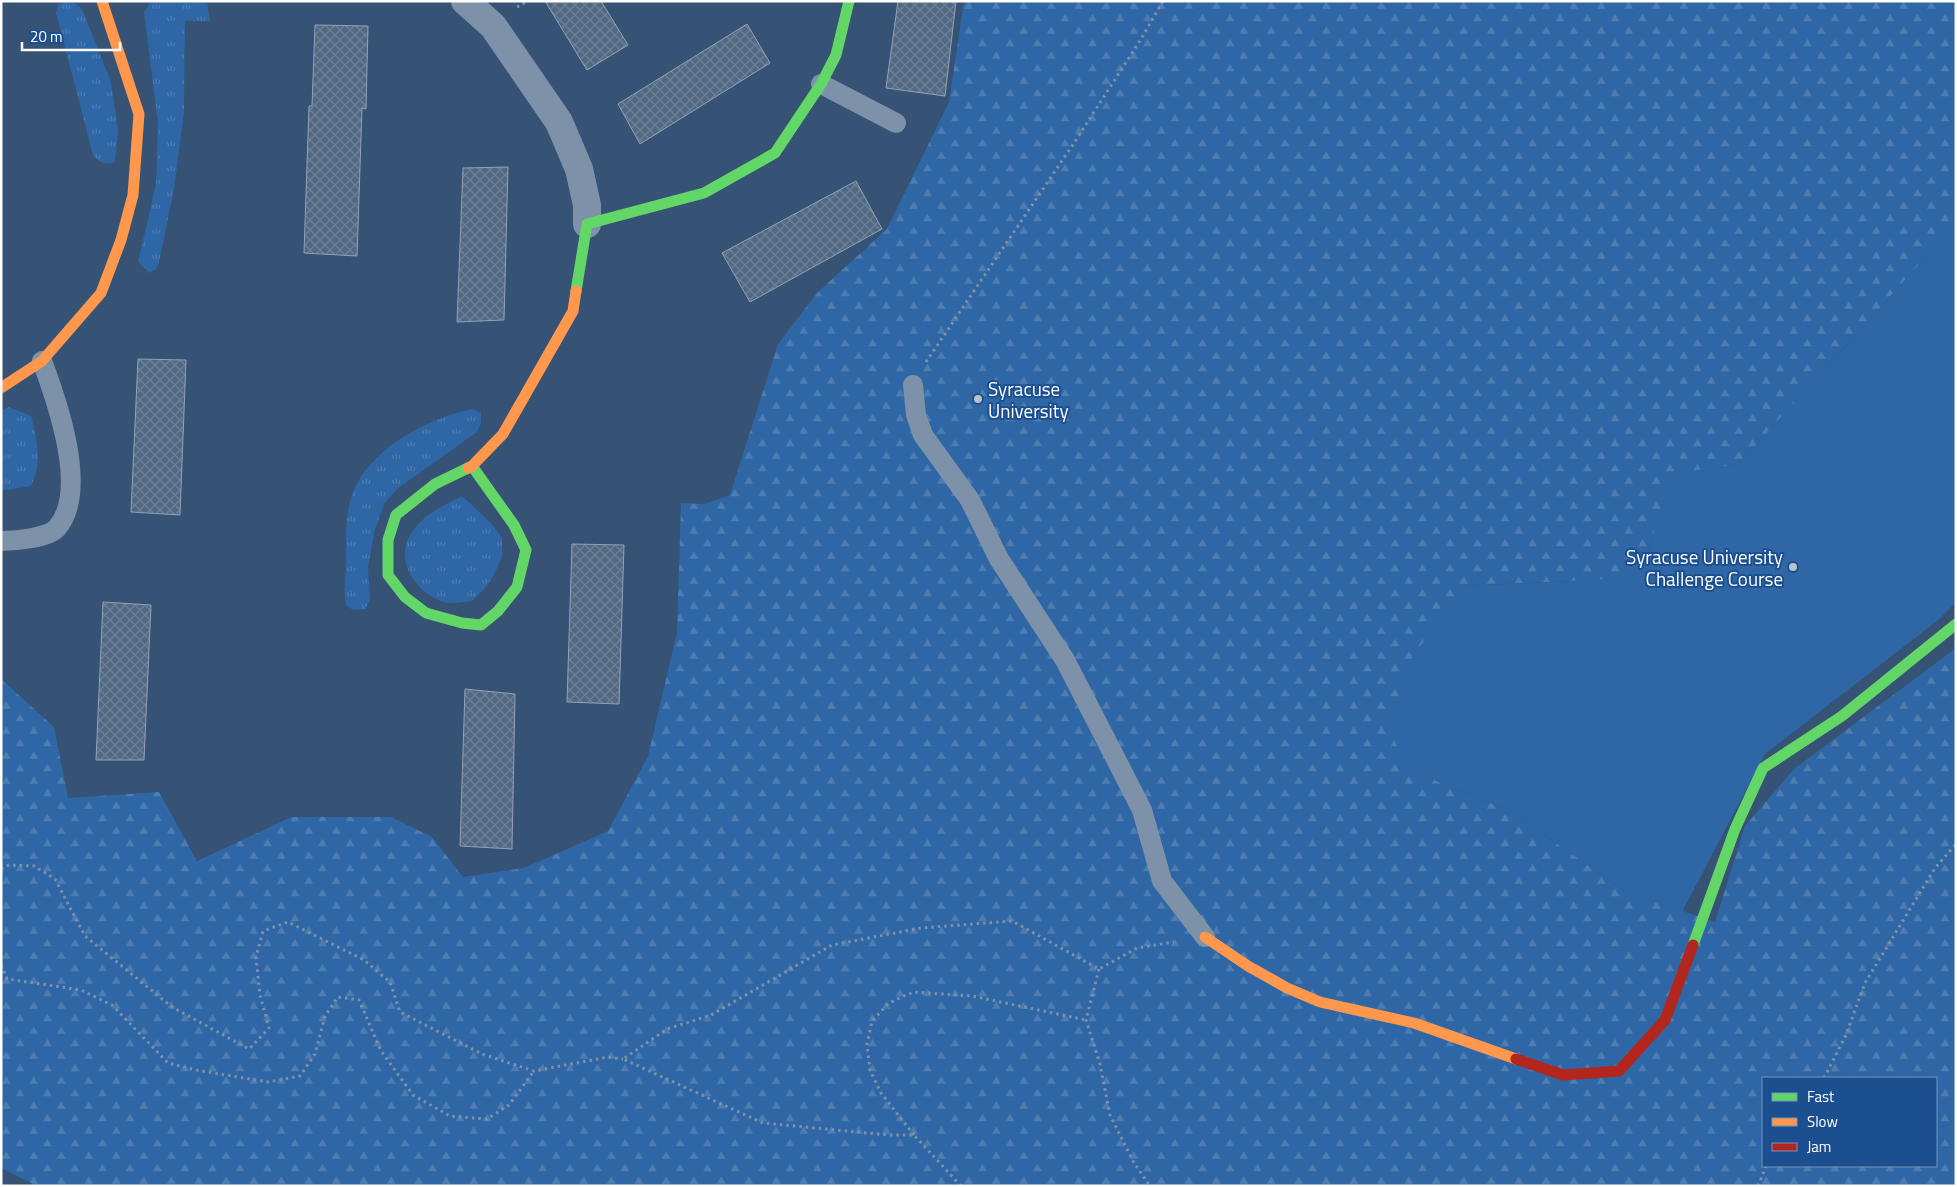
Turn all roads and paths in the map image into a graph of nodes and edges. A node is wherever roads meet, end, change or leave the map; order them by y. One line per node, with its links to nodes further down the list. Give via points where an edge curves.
1 (102, 1): 8 (street, via 139,114 134,195 101,294)
2 (465, 1): 7 (street, via 493,26 559,122 579,169 587,205)
3 (848, 1): 5 (street, via 836,54)
4 (1163, 1): 9 (path, via 1001,252 928,357)
5 (821, 84): 6 (lane); 7 (street, via 775,153 704,194)
6 (896, 123)
7 (587, 224): 11 (street, via 573,312 503,434)
8 (42, 361): 10 (street); 12 (lane, via 57,400 67,446 71,489 66,511 57,528 49,534)
9 (913, 385): 16 (lane, via 916,415 923,435 970,500 999,559 1065,660 1142,810 1162,881)
10 (1, 388)
11 (472, 466): 11 (street, via 435,484 396,515 388,540 388,575 405,597 426,613 481,625 498,611 517,587 526,550 514,525)
12 (1, 542)
13 (1956, 624): 16 (street, via 1842,716 1763,768 1735,829 1665,1020 1619,1071 1562,1075 1414,1023 1320,1002 1286,988)
14 (1956, 844): 22 (path, via 1935,868 1865,983 1846,1035)
15 (1, 869): 21 (path, via 9,865 34,866 55,879 85,936 172,1008 249,1049 269,1028 260,995 256,958 263,931 288,922 364,960 390,982 400,1012 482,1054)
16 (1204, 937): 18 (path, via 1137,948)
17 (1, 965): 21 (path, via 7,979 81,990 112,1005 168,1063 196,1070 268,1082 300,1076 314,1054 325,1016 338,997 359,1000 382,1051 413,1095 450,1116 487,1119 509,1105)
18 (1099, 968): 19 (path); 20 (path, via 1012,921 903,931 832,945 710,1015 667,1029)
19 (1086, 1020): 23 (path, via 972,996 913,992 889,1003 872,1021 867,1044 870,1070 881,1093); 26 (path, via 1100,1064 1110,1115 1134,1164)
20 (623, 1059): 21 (path, via 608,1057); 23 (path, via 763,1123)
21 (534, 1071)
22 (1825, 1077)
23 (914, 1135): 25 (path)
24 (1766, 1167): 27 (path)
25 (961, 1186)
26 (1150, 1186)
27 (1758, 1186)

